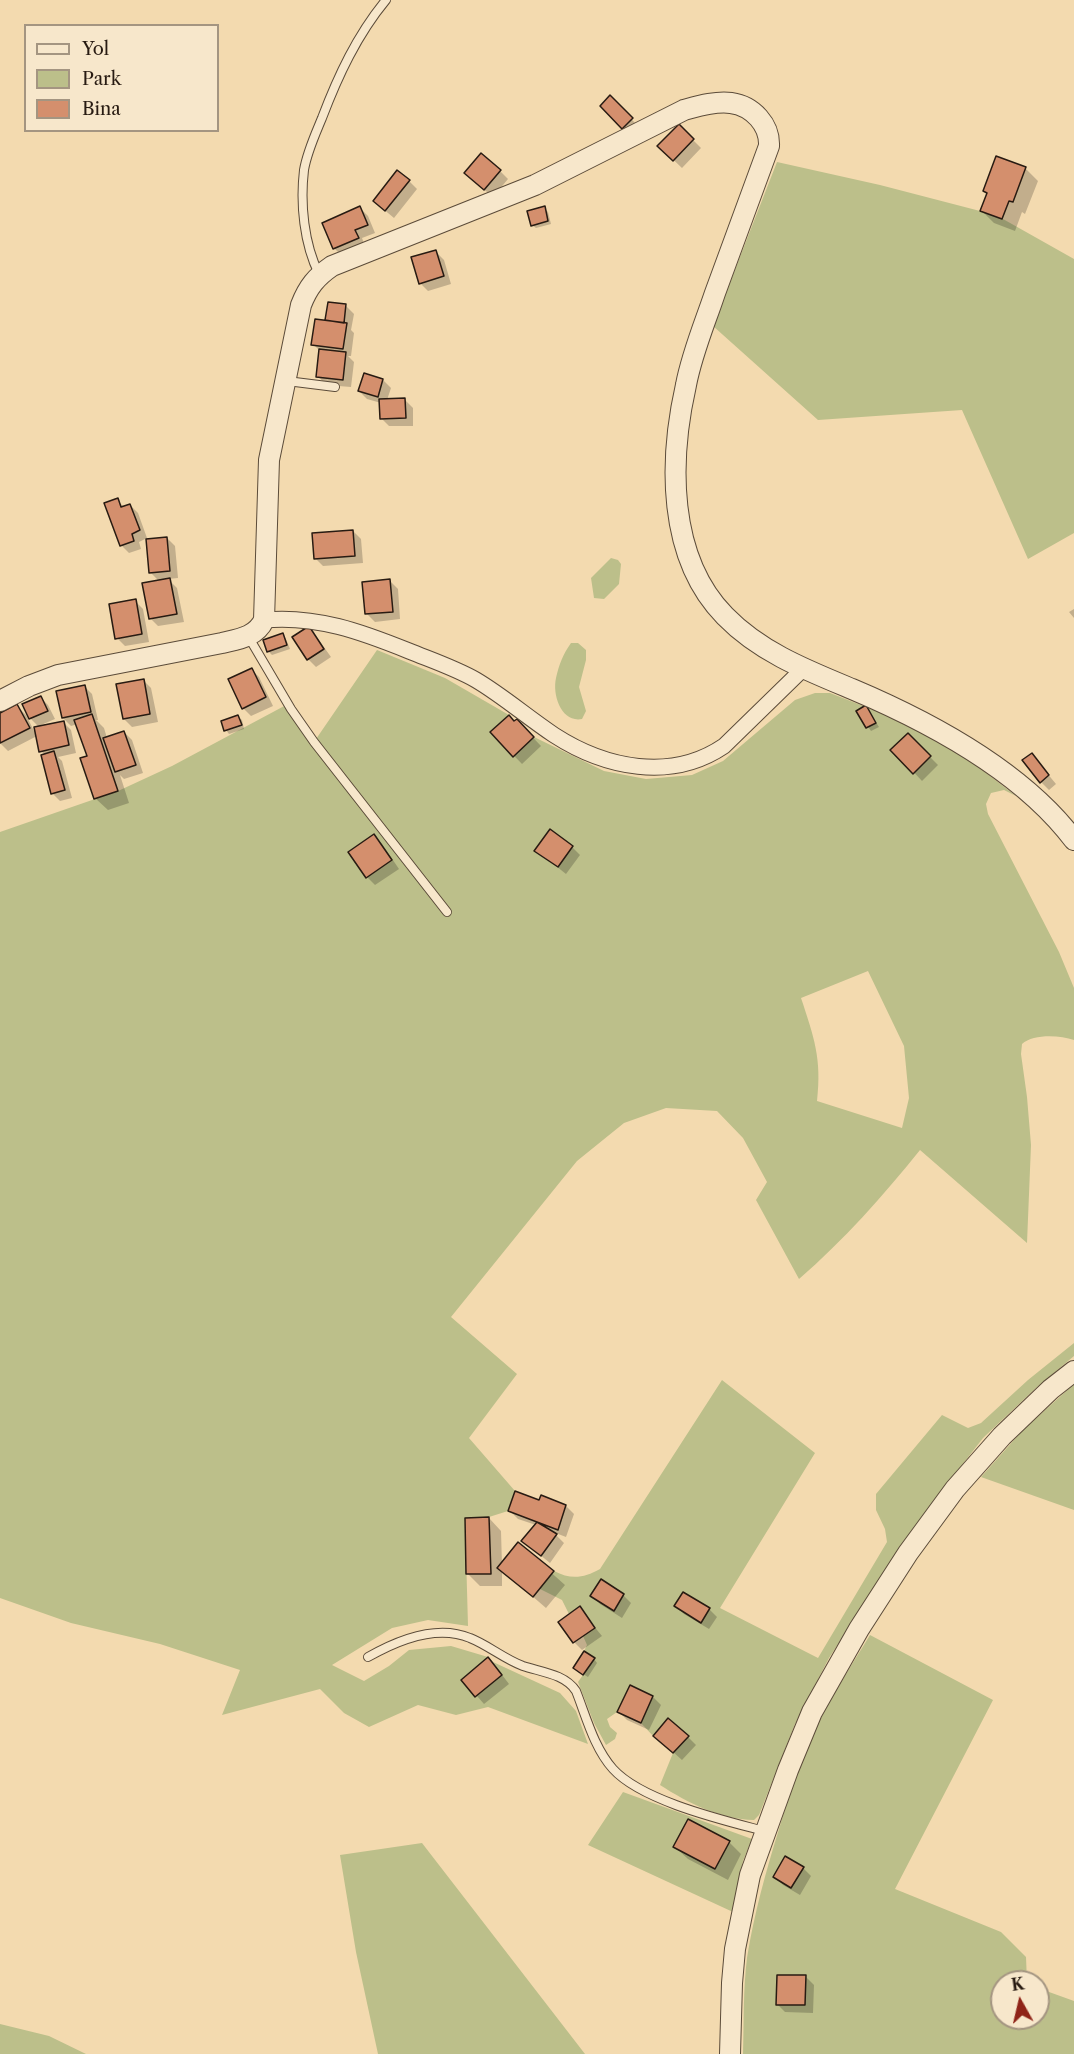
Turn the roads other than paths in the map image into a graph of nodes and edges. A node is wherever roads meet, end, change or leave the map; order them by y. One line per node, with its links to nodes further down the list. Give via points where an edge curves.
1 (386, 0): 2 (lane, via 360,34 345,64 306,162 306,229)
2 (319, 274): 3 (street, via 301,305); 7 (street, via 535,185 684,110 731,103 755,114 764,123 769,146 693,356 680,413 677,501 687,552 708,596 747,636)
3 (285, 381): 4 (lane); 5 (street, via 269,460)
4 (335, 387)
5 (264, 620): 6 (street); 7 (street, via 305,619 372,636 474,679 580,749 601,759 639,767 676,765 709,756 732,739)
6 (248, 636): 8 (street, via 58,675); 10 (lane, via 314,742)
7 (804, 668): 9 (street, via 931,726 1024,788)
8 (0, 701)
9 (1074, 840)
10 (447, 912)
11 (1074, 1371): 13 (street, via 1002,1436 954,1489 908,1553 812,1712)
12 (368, 1657): 13 (lane, via 400,1641 424,1635 470,1637 520,1665 571,1683 604,1757 624,1779 698,1813)
13 (766, 1832): 14 (street, via 750,1875 735,1949)
14 (730, 2054)

